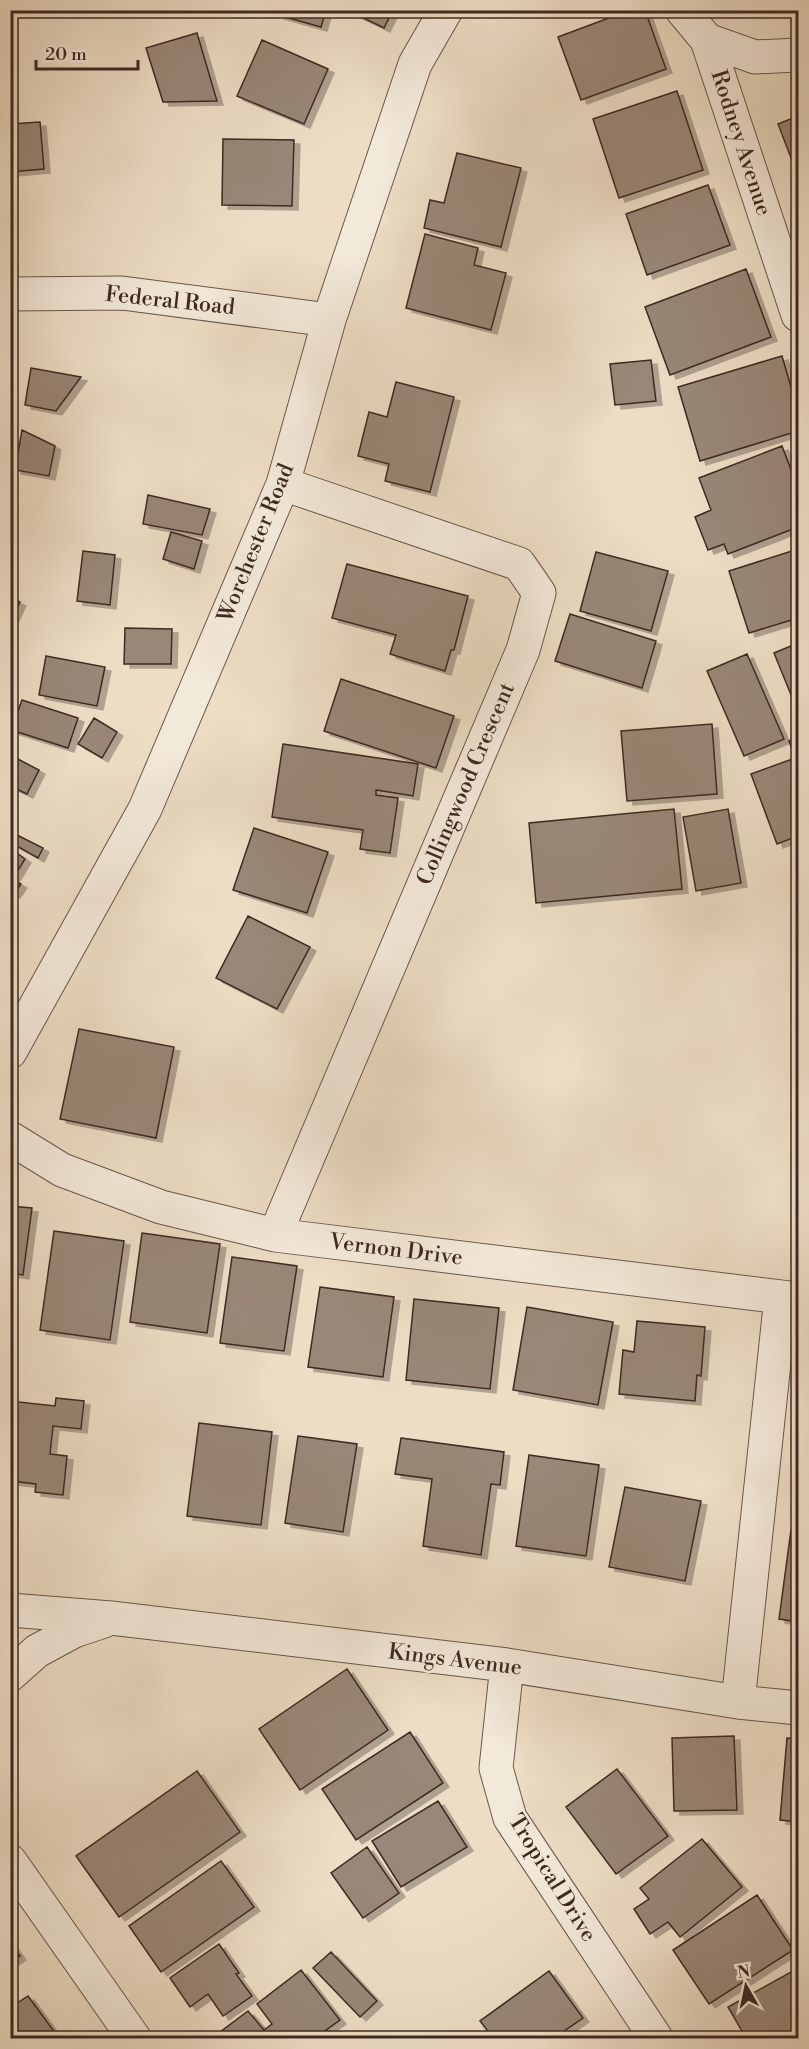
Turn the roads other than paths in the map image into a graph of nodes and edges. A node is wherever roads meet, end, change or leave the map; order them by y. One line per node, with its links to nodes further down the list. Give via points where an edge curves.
1 (446, 10): 7 (street, Worchester Road, via 415,64)
2 (682, 10): 3 (street)
3 (707, 40): 4 (street, via 755,57); 6 (street, Rodney Avenue)
4 (798, 55)
5 (10, 294): 7 (street, Federal Road, via 122,293)
6 (798, 315)
7 (329, 320): 8 (street, Worchester Road)
8 (282, 484): 9 (street, Worchester Road, via 145,809); 11 (street, Collingwood Crescent, via 519,564 539,593 523,650)
9 (10, 1052)
10 (10, 1138): 11 (street, Vernon Drive, via 62,1170 160,1207)
11 (275, 1235): 12 (street, Vernon Drive)
12 (790, 1298): 17 (street)
13 (10, 1610): 14 (street, Kings Avenue)
14 (111, 1618): 15 (street, Kings Avenue); 16 (street, Kings Avenue, via 74,1631 37,1651)
15 (507, 1665): 17 (street, Kings Avenue); 21 (street, Tropical Drive, via 496,1768 510,1818)
16 (10, 1675)
17 (738, 1702): 18 (street, Kings Avenue)
18 (798, 1708)
19 (10, 1861): 20 (street)
20 (134, 2038)
21 (656, 2038)

